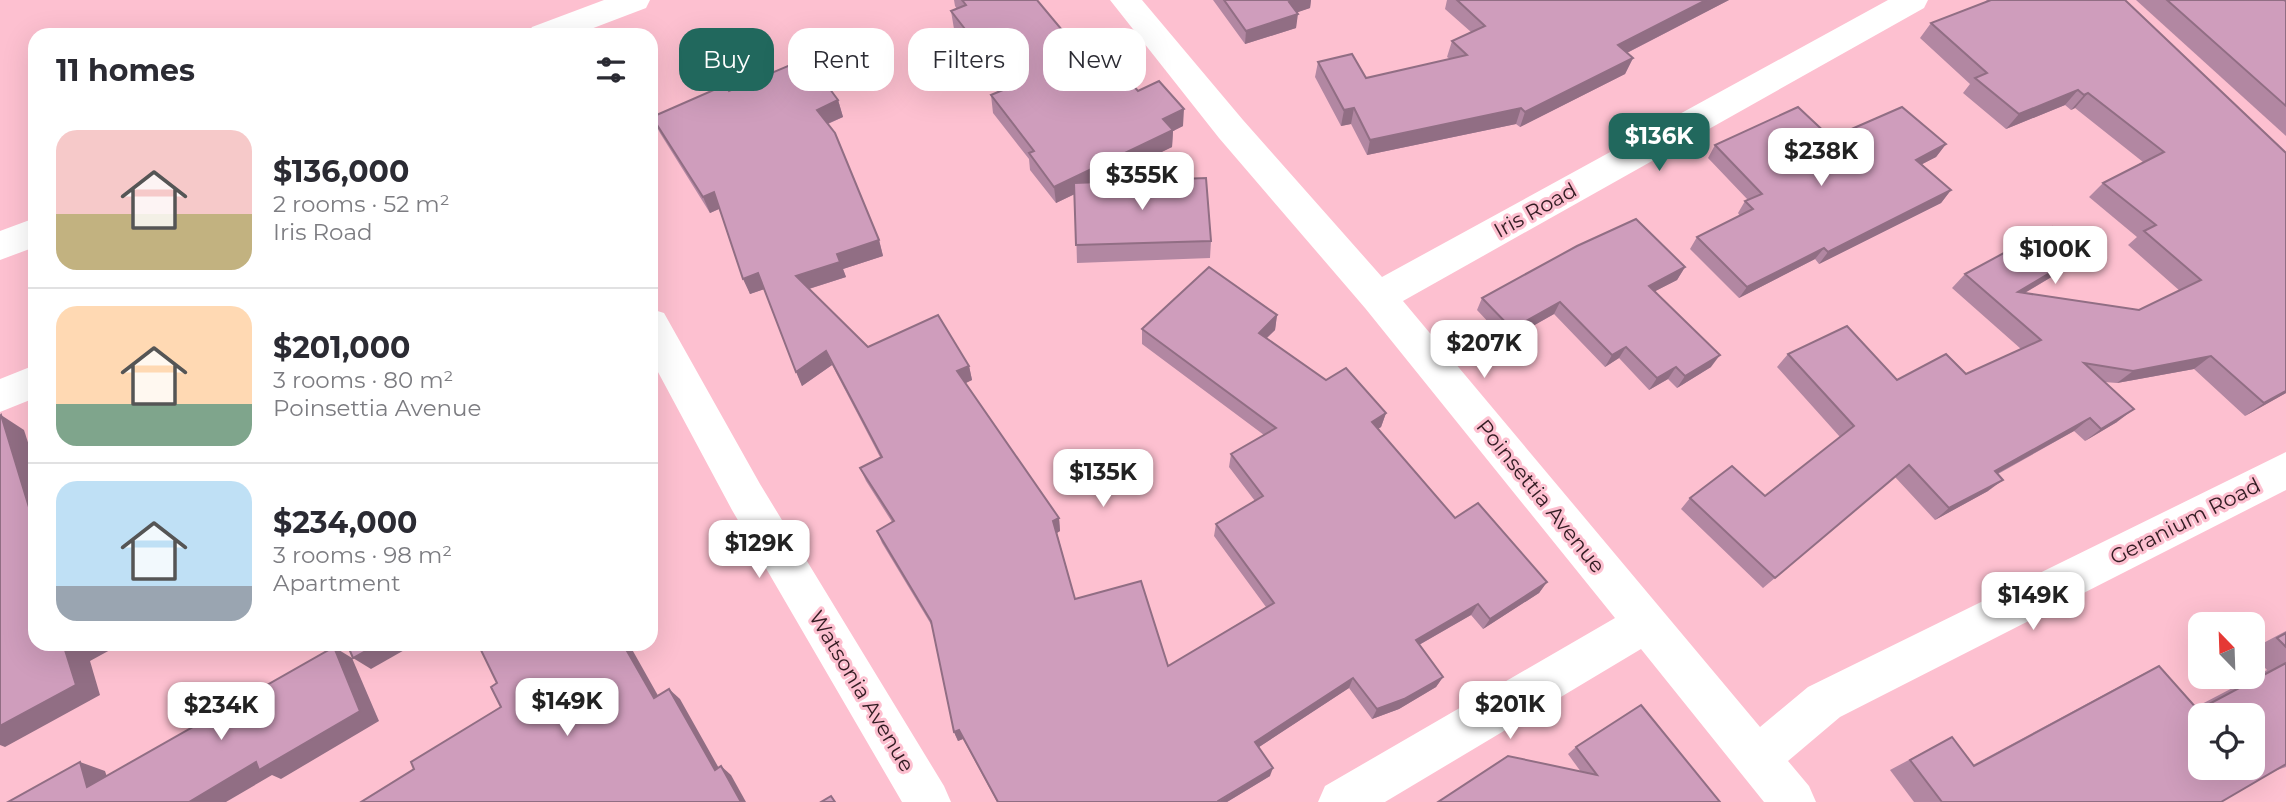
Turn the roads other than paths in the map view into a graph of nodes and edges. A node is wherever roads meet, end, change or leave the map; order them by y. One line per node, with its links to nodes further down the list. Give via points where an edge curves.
1 (635, 0): 4 (street)
2 (1125, 0): 7 (street, Poinsettia Avenue)
3 (1913, 0): 7 (street, Iris Road)
4 (561, 28)
5 (28, 235): 6 (street)
6 (0, 246)
7 (1378, 297): 12 (street, Poinsettia Avenue)
8 (658, 337): 14 (street, Watsonia Avenue, via 746,496)
9 (28, 384): 10 (street)
10 (0, 396)
11 (2286, 470): 13 (street, Geranium Road, via 1824,702)
12 (1646, 623): 13 (street, Poinsettia Avenue); 15 (street)
13 (1757, 758): 16 (street, Poinsettia Avenue)
14 (928, 802)
15 (1341, 802)
16 (1793, 802)

